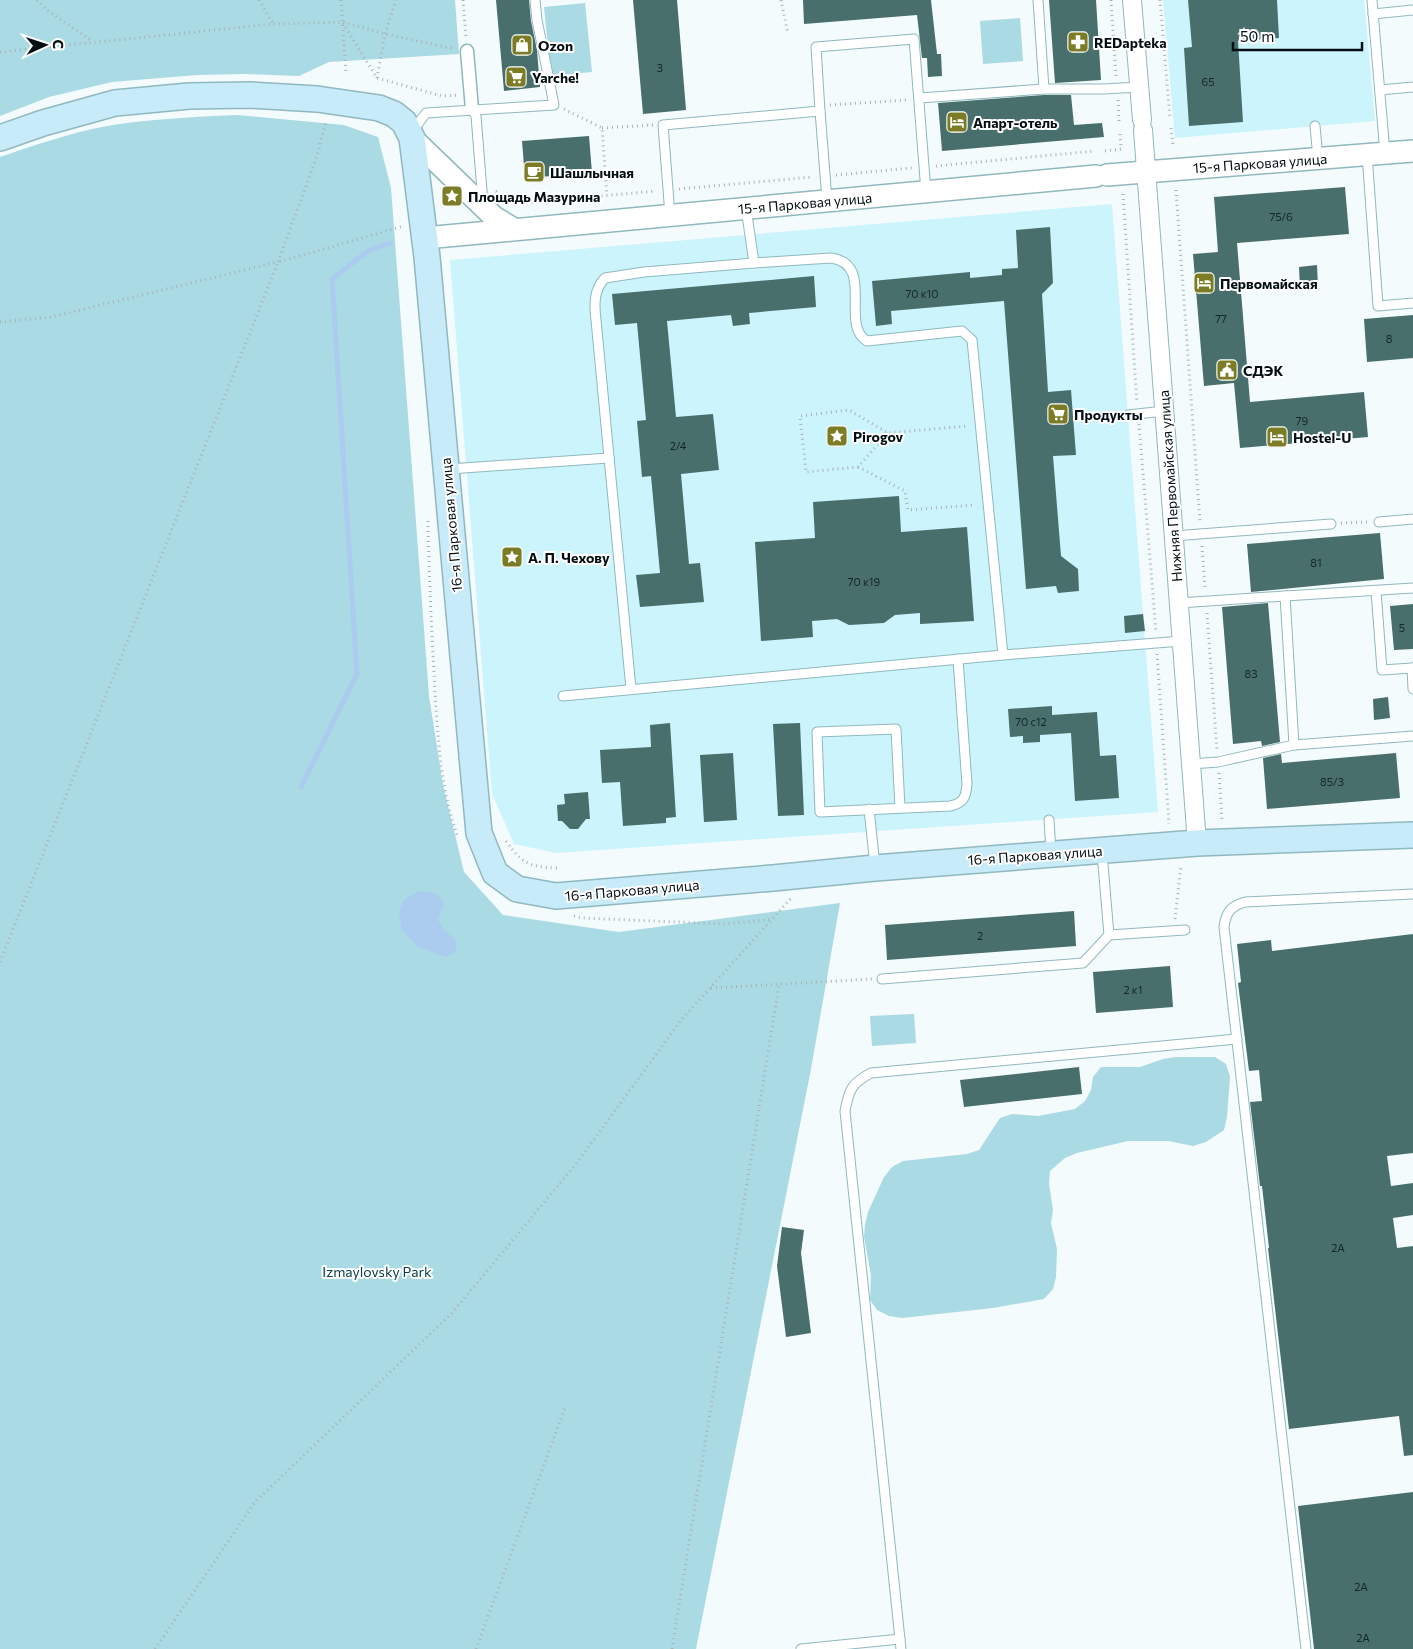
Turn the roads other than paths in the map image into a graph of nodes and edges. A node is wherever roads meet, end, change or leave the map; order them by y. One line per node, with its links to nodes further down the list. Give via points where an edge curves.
1 (536, 0): 14 (lane, via 554,105)
2 (1038, 0): 10 (lane)
3 (1132, 0): 8 (street, Нижняя Первомайская улица)
4 (1372, 0): 6 (lane)
5 (1413, 10): 6 (lane)
6 (1373, 14): 11 (lane)
7 (467, 51): 14 (street)
8 (1139, 87): 10 (lane); 21 (street, Нижняя Первомайская улица)
9 (1413, 87): 11 (lane)
10 (1044, 89): 12 (lane)
11 (1380, 90): 19 (lane)
12 (920, 98): 13 (lane, via 914,39 816,47); 22 (lane)
13 (820, 109): 24 (lane); 26 (lane, via 663,125)
14 (472, 110): 16 (lane, via 426,113); 23 (lane, via 476,116)
15 (1315, 126): 20 (lane)
16 (411, 136): 17 (main road, via 404,122 379,108 317,99 250,95 189,96 116,104); 23 (street); 28 (main road, 16-я Парковая улица)
17 (0, 138)
18 (1413, 151): 19 (street, 15-я Парковая улица)
19 (1376, 154): 20 (street, 15-я Парковая улица); 30 (lane, via 1378,306)
20 (1318, 158): 21 (street, 15-я Парковая улица)
21 (1146, 172): 22 (street, 15-я Парковая улица); 31 (street, Нижняя Первомайская улица)
22 (926, 192): 24 (street, 15-я Парковая улица)
23 (487, 197): 27 (street, via 494,216)
24 (827, 201): 25 (street, 15-я Парковая улица)
25 (746, 208): 26 (street, 15-я Парковая улица); 29 (lane)
26 (670, 215): 27 (street, 15-я Парковая улица)
27 (514, 229): 28 (street, 15-я Парковая улица)
28 (424, 230): 34 (main road, 16-я Парковая улица)
29 (754, 263): 33 (lane, via 644,272 606,278 598,286 594,305); 44 (lane, via 831,258 849,265 859,331 867,341 962,331 972,340)
30 (1413, 303)
31 (1164, 412): 32 (lane); 38 (street, Нижняя Первомайская улица)
32 (1128, 415)
33 (610, 458): 34 (lane); 47 (lane)
34 (446, 469): 60 (main road, 16-я Парковая улица, via 479,833 495,873 517,889 556,896)
35 (1413, 519): 36 (lane)
36 (1379, 522)
37 (1331, 524): 38 (lane)
38 (1173, 536): 42 (street, Нижняя Первомайская улица)
39 (1413, 588): 40 (lane)
40 (1376, 591): 41 (lane); 46 (lane, via 1382,670)
41 (1285, 596): 42 (lane); 51 (lane)
42 (1179, 603): 43 (street, Нижняя Первомайская улица)
43 (1182, 641): 44 (lane); 52 (street, Нижняя Первомайская улица)
44 (1003, 655): 45 (lane)
45 (958, 659): 47 (lane); 53 (lane, via 967,784 964,799 950,806)
46 (1412, 668): 48 (lane)
47 (631, 689): 49 (lane)
48 (1413, 689)
49 (563, 696)
50 (1413, 736): 51 (lane)
51 (1294, 746): 52 (lane, via 1218,762)
52 (1191, 764): 58 (street, Нижняя Первомайская улица)
53 (900, 808): 54 (lane); 54 (lane, via 896,729 818,732 820,812)
54 (869, 809): 60 (lane)
55 (1049, 820): 59 (lane)
56 (1413, 834): 58 (main road, 16-я Парковая улица)
57 (1101, 850): 58 (main road, 16-я Парковая улица); 59 (main road, 16-я Парковая улица); 63 (lane)
58 (1190, 850)
59 (1051, 854): 60 (main road, 16-я Парковая улица)
60 (875, 868)
61 (1413, 894): 65 (lane, via 1245,902 1234,906 1226,915 1224,927)
62 (1185, 930): 63 (lane)
63 (1109, 935): 64 (lane, via 1083,963)
64 (882, 979)
65 (1236, 1039): 66 (lane, via 872,1073 858,1080 848,1092 845,1111); 69 (lane)
66 (900, 1639): 67 (lane); 68 (lane)
67 (801, 1649)
68 (901, 1649)
69 (1306, 1649)

